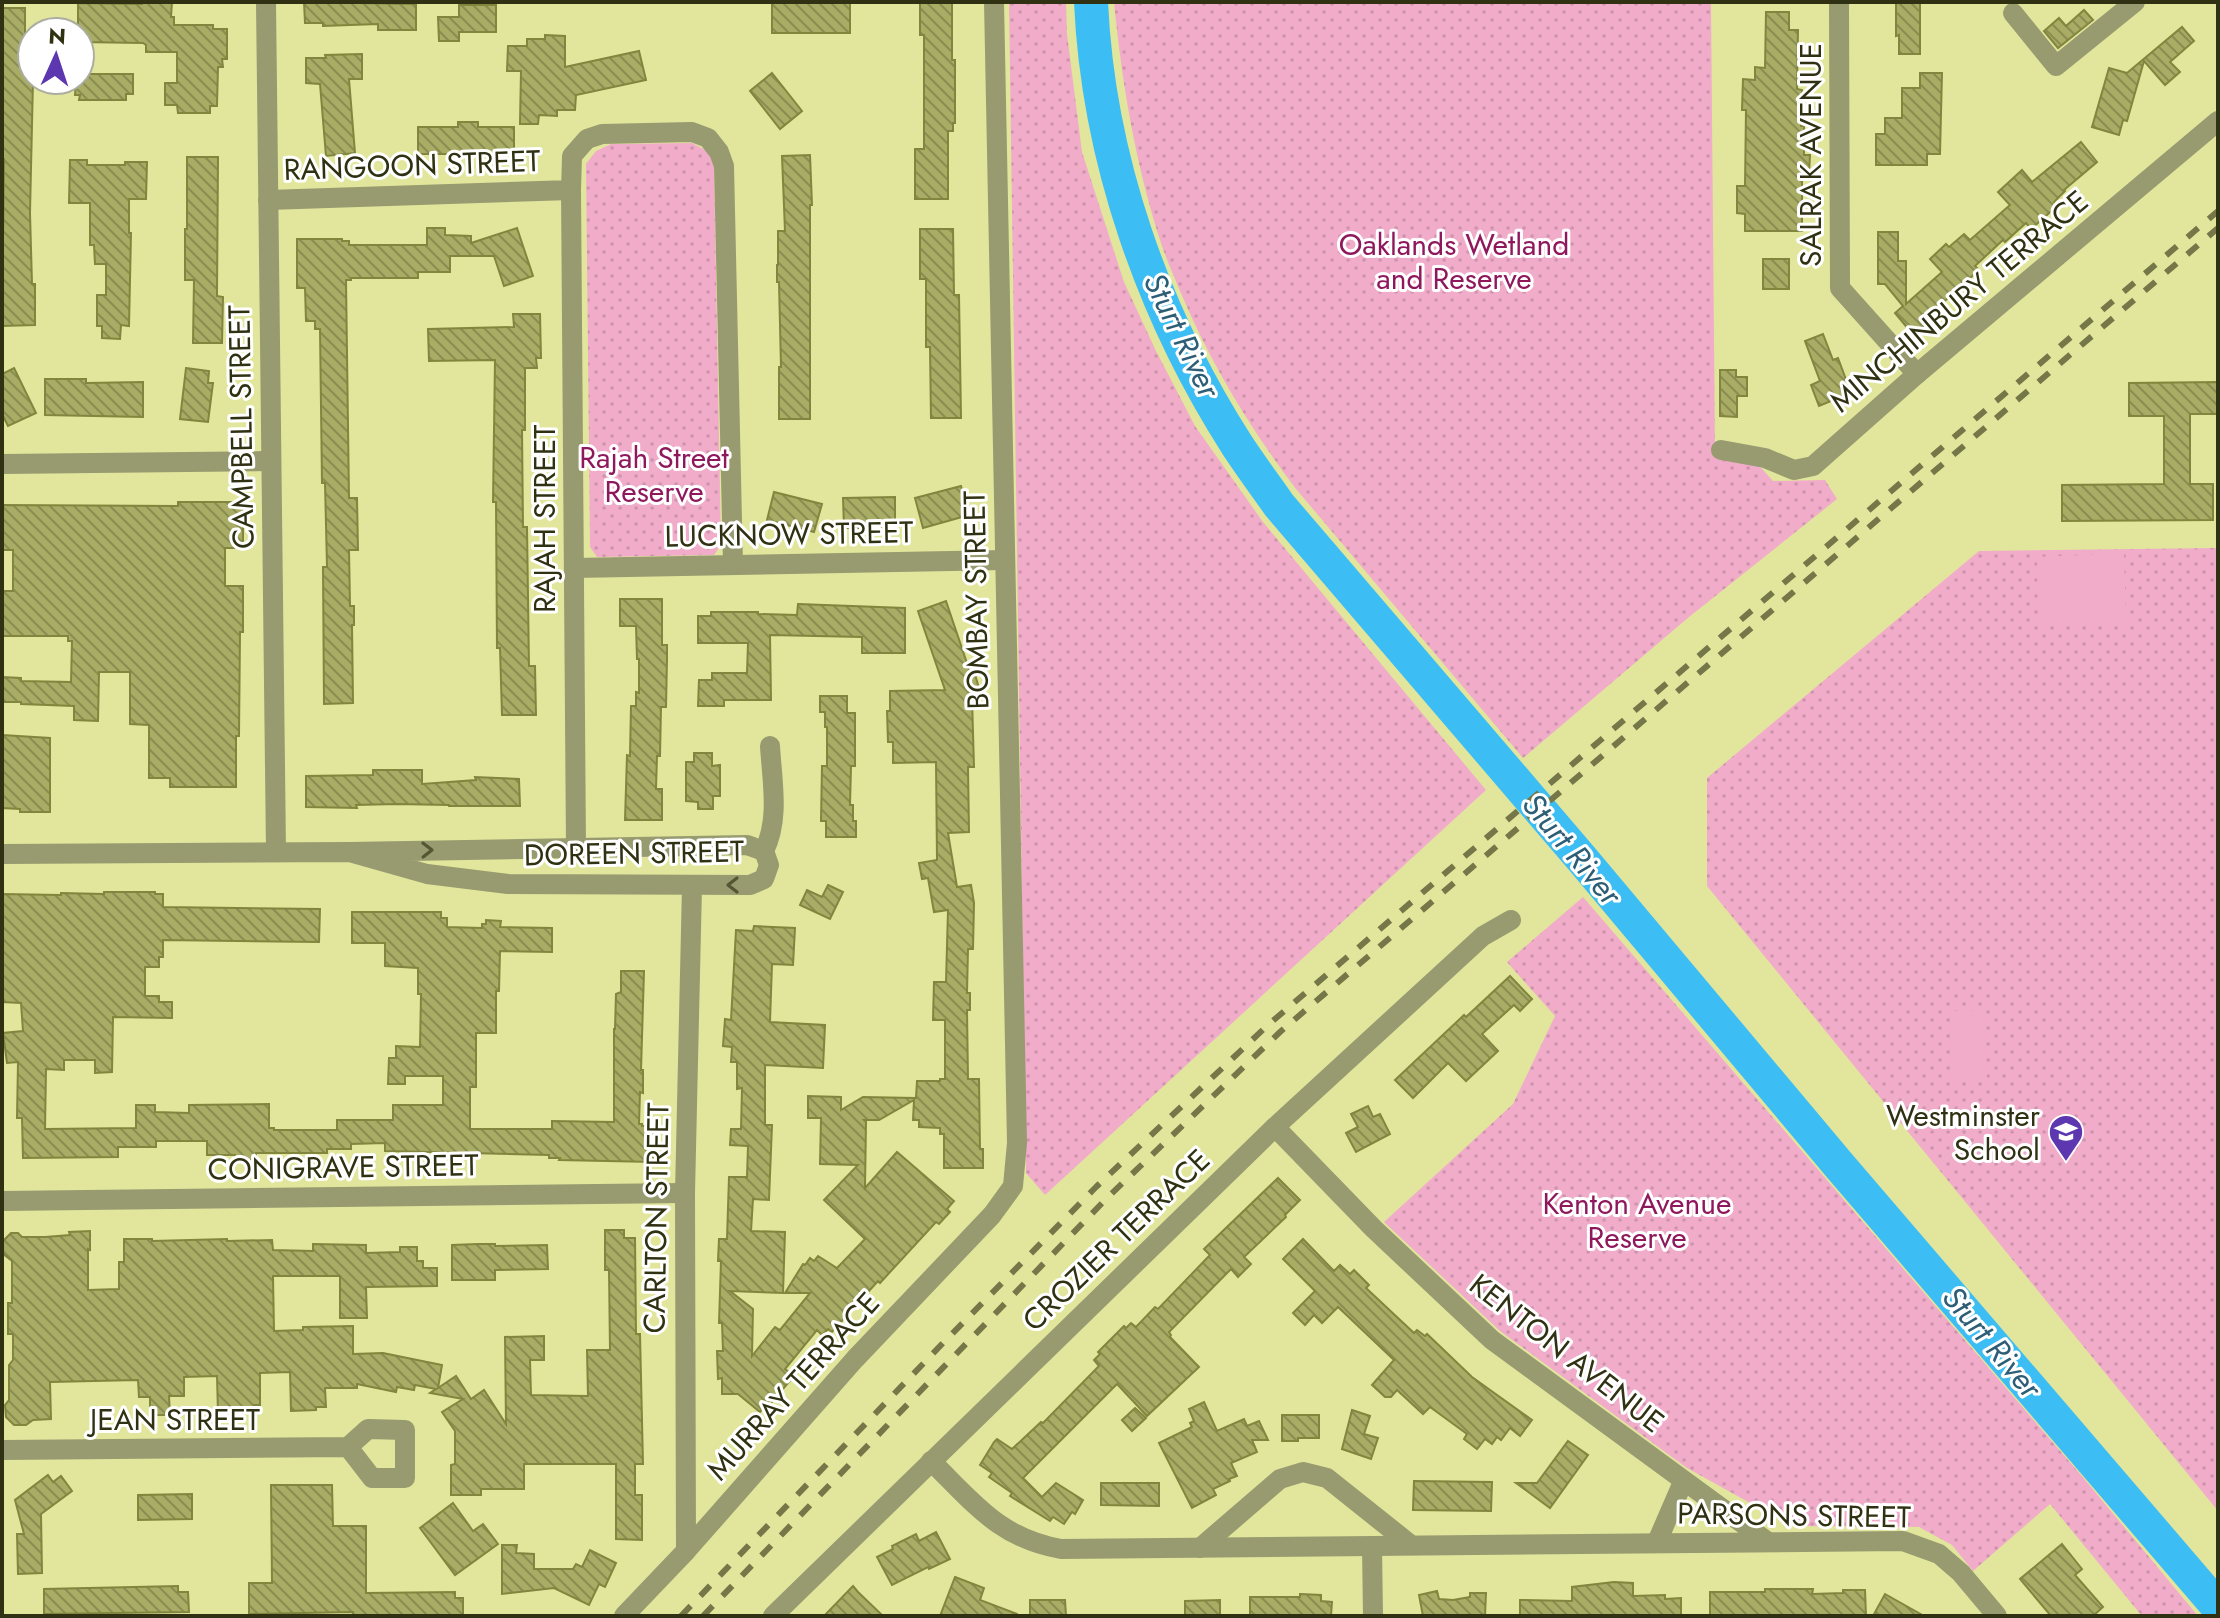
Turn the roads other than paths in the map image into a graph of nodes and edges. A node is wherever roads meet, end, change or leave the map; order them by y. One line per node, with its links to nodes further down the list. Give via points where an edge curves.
1 (266, 2): 8 (street, CAMPBELL STREET)
2 (994, 2): 13 (street, BOMBAY STREET)
3 (1839, 2): 9 (street, SALRAK AVENUE, via 1840,288)
4 (2135, 2): 5 (street, via 2056,66)
5 (2013, 13)
6 (2218, 121): 9 (street, MINCHINBURY TERRACE)
7 (571, 190): 8 (street, RANGOON STREET); 14 (street, RANGOON STREET, via 572,156 587,139 602,134 692,132 708,138 719,152 724,166); 15 (street, RAJAH STREET)
8 (268, 200): 11 (street, CAMPBELL STREET)
9 (1917, 374): 10 (street, MINCHINBURY TERRACE, via 1813,466 1794,470)
10 (1721, 450)
11 (271, 461): 12 (street); 19 (street, CAMPBELL STREET)
12 (2, 464)
13 (1005, 560): 14 (street, LUCKNOW STREET); 26 (street, BOMBAY STREET, via 1017,1143 1016,1174)
14 (733, 565): 15 (street, LUCKNOW STREET)
15 (574, 568): 17 (street, RAJAH STREET)
16 (770, 746): 18 (street, via 774,819)
17 (576, 848): 18 (street, DOREEN STREET, via 747,845); 20 (street, DOREEN STREET, one-way to 17)
18 (764, 851): 22 (street, DOREEN STREET, one-way to 22, via 769,865 764,879 750,885)
19 (276, 852): 20 (street, DOREEN STREET); 21 (street, DOREEN STREET)
20 (349, 852): 22 (street, DOREEN STREET, via 427,874 508,884)
21 (2, 854)
22 (692, 886): 25 (street, CARLTON STREET)
23 (1511, 920): 24 (street, CROZIER TERRACE, via 1483,936)
24 (1275, 1127): 30 (street, CROZIER TERRACE); 31 (street, KENTON AVENUE, via 1492,1340)
25 (685, 1193): 27 (street, CONIGRAVE STREET); 37 (street, CARLTON STREET)
26 (1008, 1195): 37 (street, MURRAY TERRACE)
27 (2, 1201)
28 (348, 1447): 29 (street, JEAN STREET)
29 (2, 1450)
30 (931, 1461): 36 (street, PARSONS STREET, via 997,1525 1040,1545); 39 (street, CROZIER TERRACE)
31 (1683, 1482): 32 (street, PARSONS STREET); 33 (street, KENTON AVENUE)
32 (1657, 1542): 33 (street, PARSONS STREET); 34 (street, PARSONS STREET)
33 (1768, 1542): 41 (street, PARSONS STREET, via 1903,1541 1922,1547 1961,1573)
34 (1411, 1545): 35 (street, PARSONS STREET); 36 (street, via 1327,1478 1303,1472 1280,1479)
35 (1372, 1546): 36 (street, PARSONS STREET); 40 (street)
36 (1200, 1548)
37 (686, 1551): 38 (street, MURRAY TERRACE)
38 (624, 1616)
39 (773, 1616)
40 (1373, 1616)
41 (1997, 1616)

